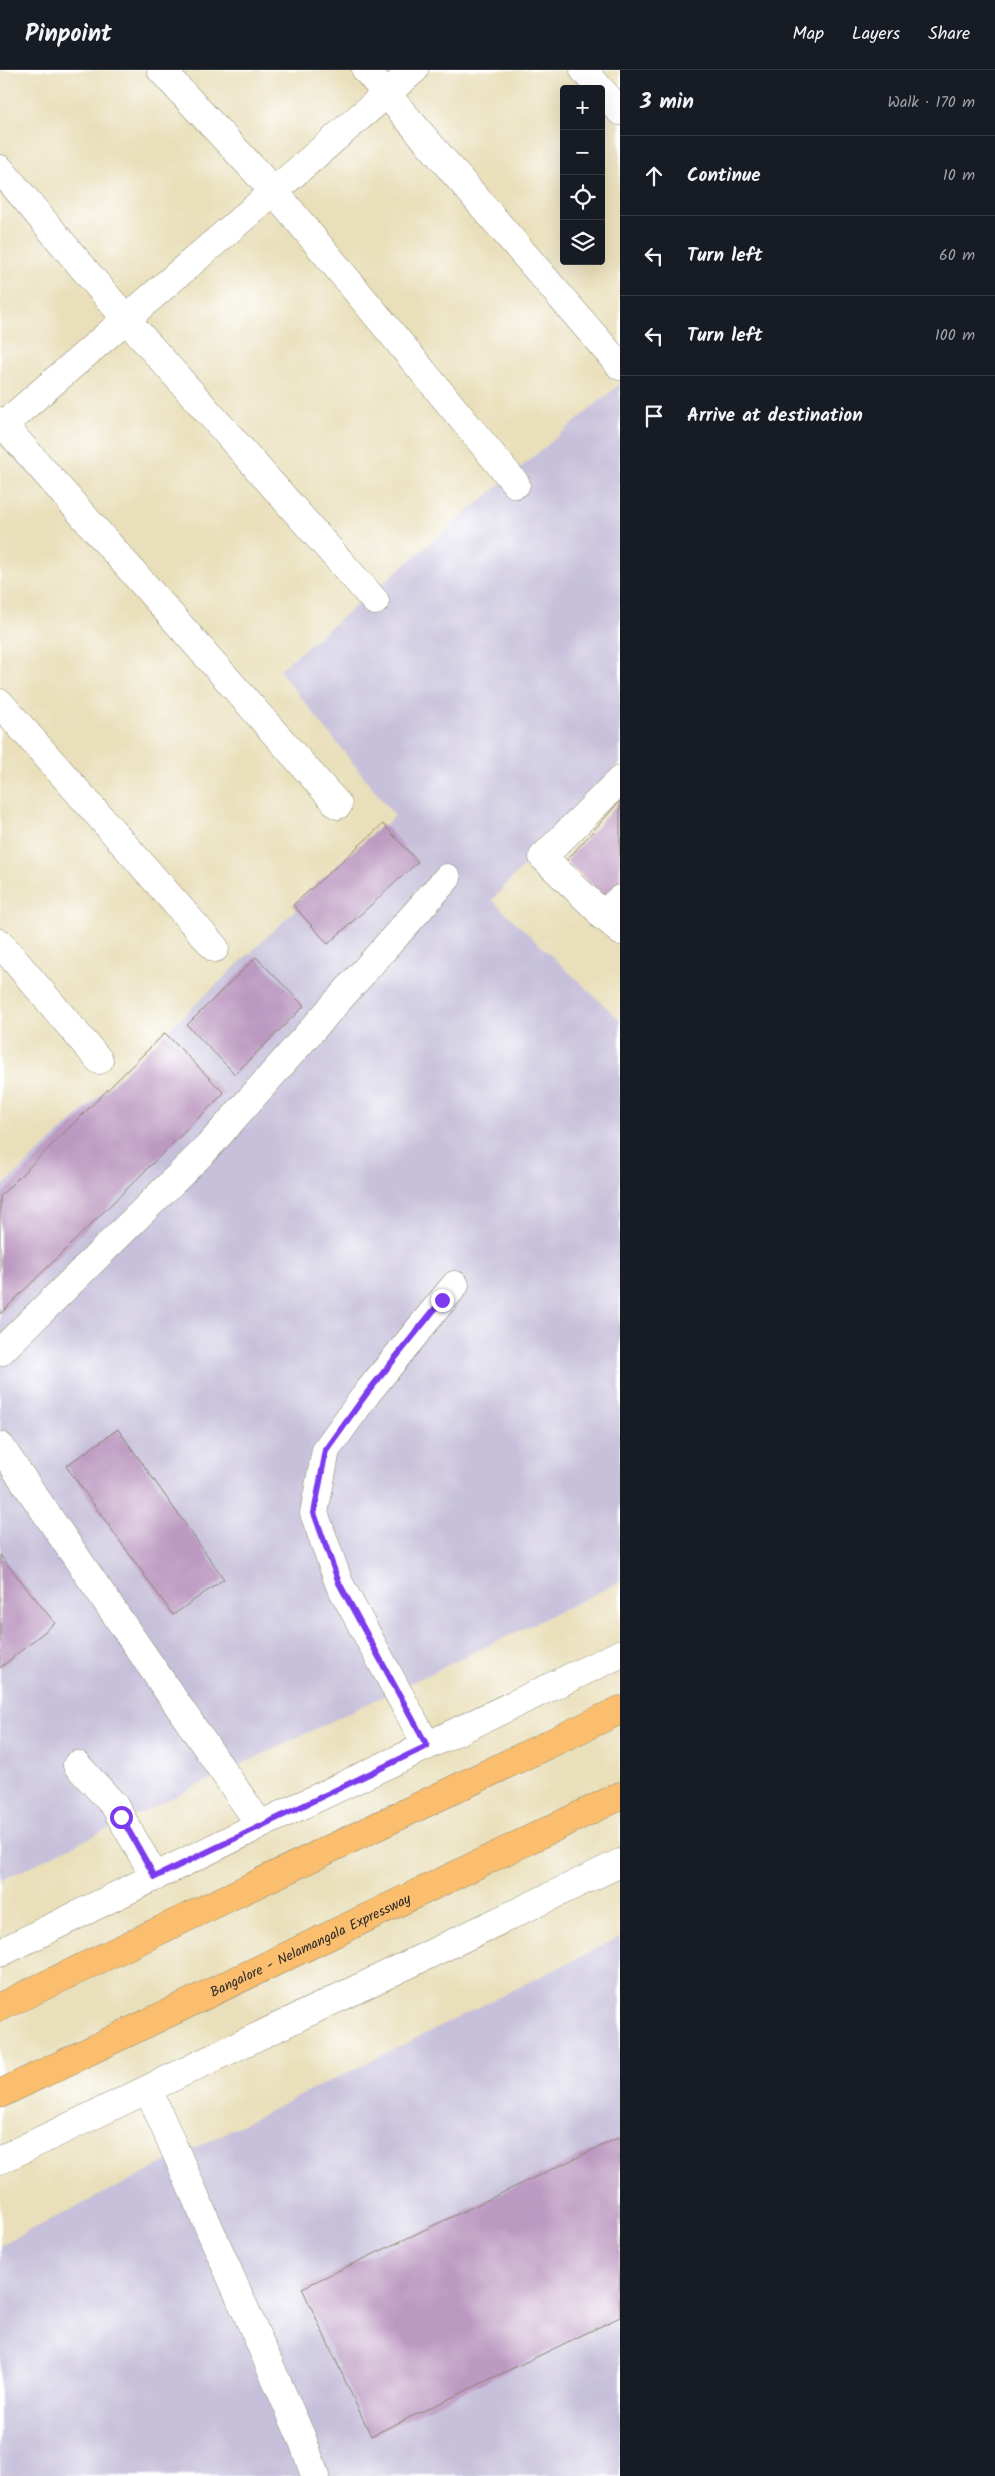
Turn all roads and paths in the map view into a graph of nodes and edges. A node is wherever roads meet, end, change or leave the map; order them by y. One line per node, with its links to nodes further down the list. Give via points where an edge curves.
1 (161, 70): 10 (street)
2 (366, 70): 6 (street)
3 (414, 70): 6 (street)
4 (584, 70): 5 (street)
5 (597, 85)
6 (387, 93): 10 (street); 12 (street)
7 (605, 94): 8 (street)
8 (620, 112)
9 (0, 169): 11 (street)
10 (274, 191): 11 (street); 14 (street)
11 (126, 319): 13 (street); 15 (street)
12 (620, 366)
13 (1, 425): 18 (street)
14 (516, 484)
15 (375, 601)
16 (0, 703): 22 (street)
17 (620, 780): 20 (street, via 543,857)
18 (338, 805)
19 (447, 878): 25 (street, via 207,1148)
20 (614, 915)
21 (0, 943): 23 (street)
22 (215, 948)
23 (100, 1060)
24 (455, 1285): 29 (street, via 367,1393 326,1450 314,1513 339,1583)
25 (0, 1352)
26 (0, 1446): 32 (street)
27 (620, 1654): 29 (street)
28 (620, 1710): 36 (highway)
29 (427, 1746): 32 (street)
30 (77, 1765): 34 (street, via 114,1805)
31 (620, 1796): 38 (highway, Bangalore - Nelamangala Expressway)
32 (260, 1825): 34 (street)
33 (620, 1863): 37 (street)
34 (155, 1877): 35 (street)
35 (0, 1953)
36 (0, 2007)
37 (148, 2089): 39 (street); 40 (street, via 303,2441)
38 (0, 2094)
39 (0, 2160)
40 (315, 2476)

